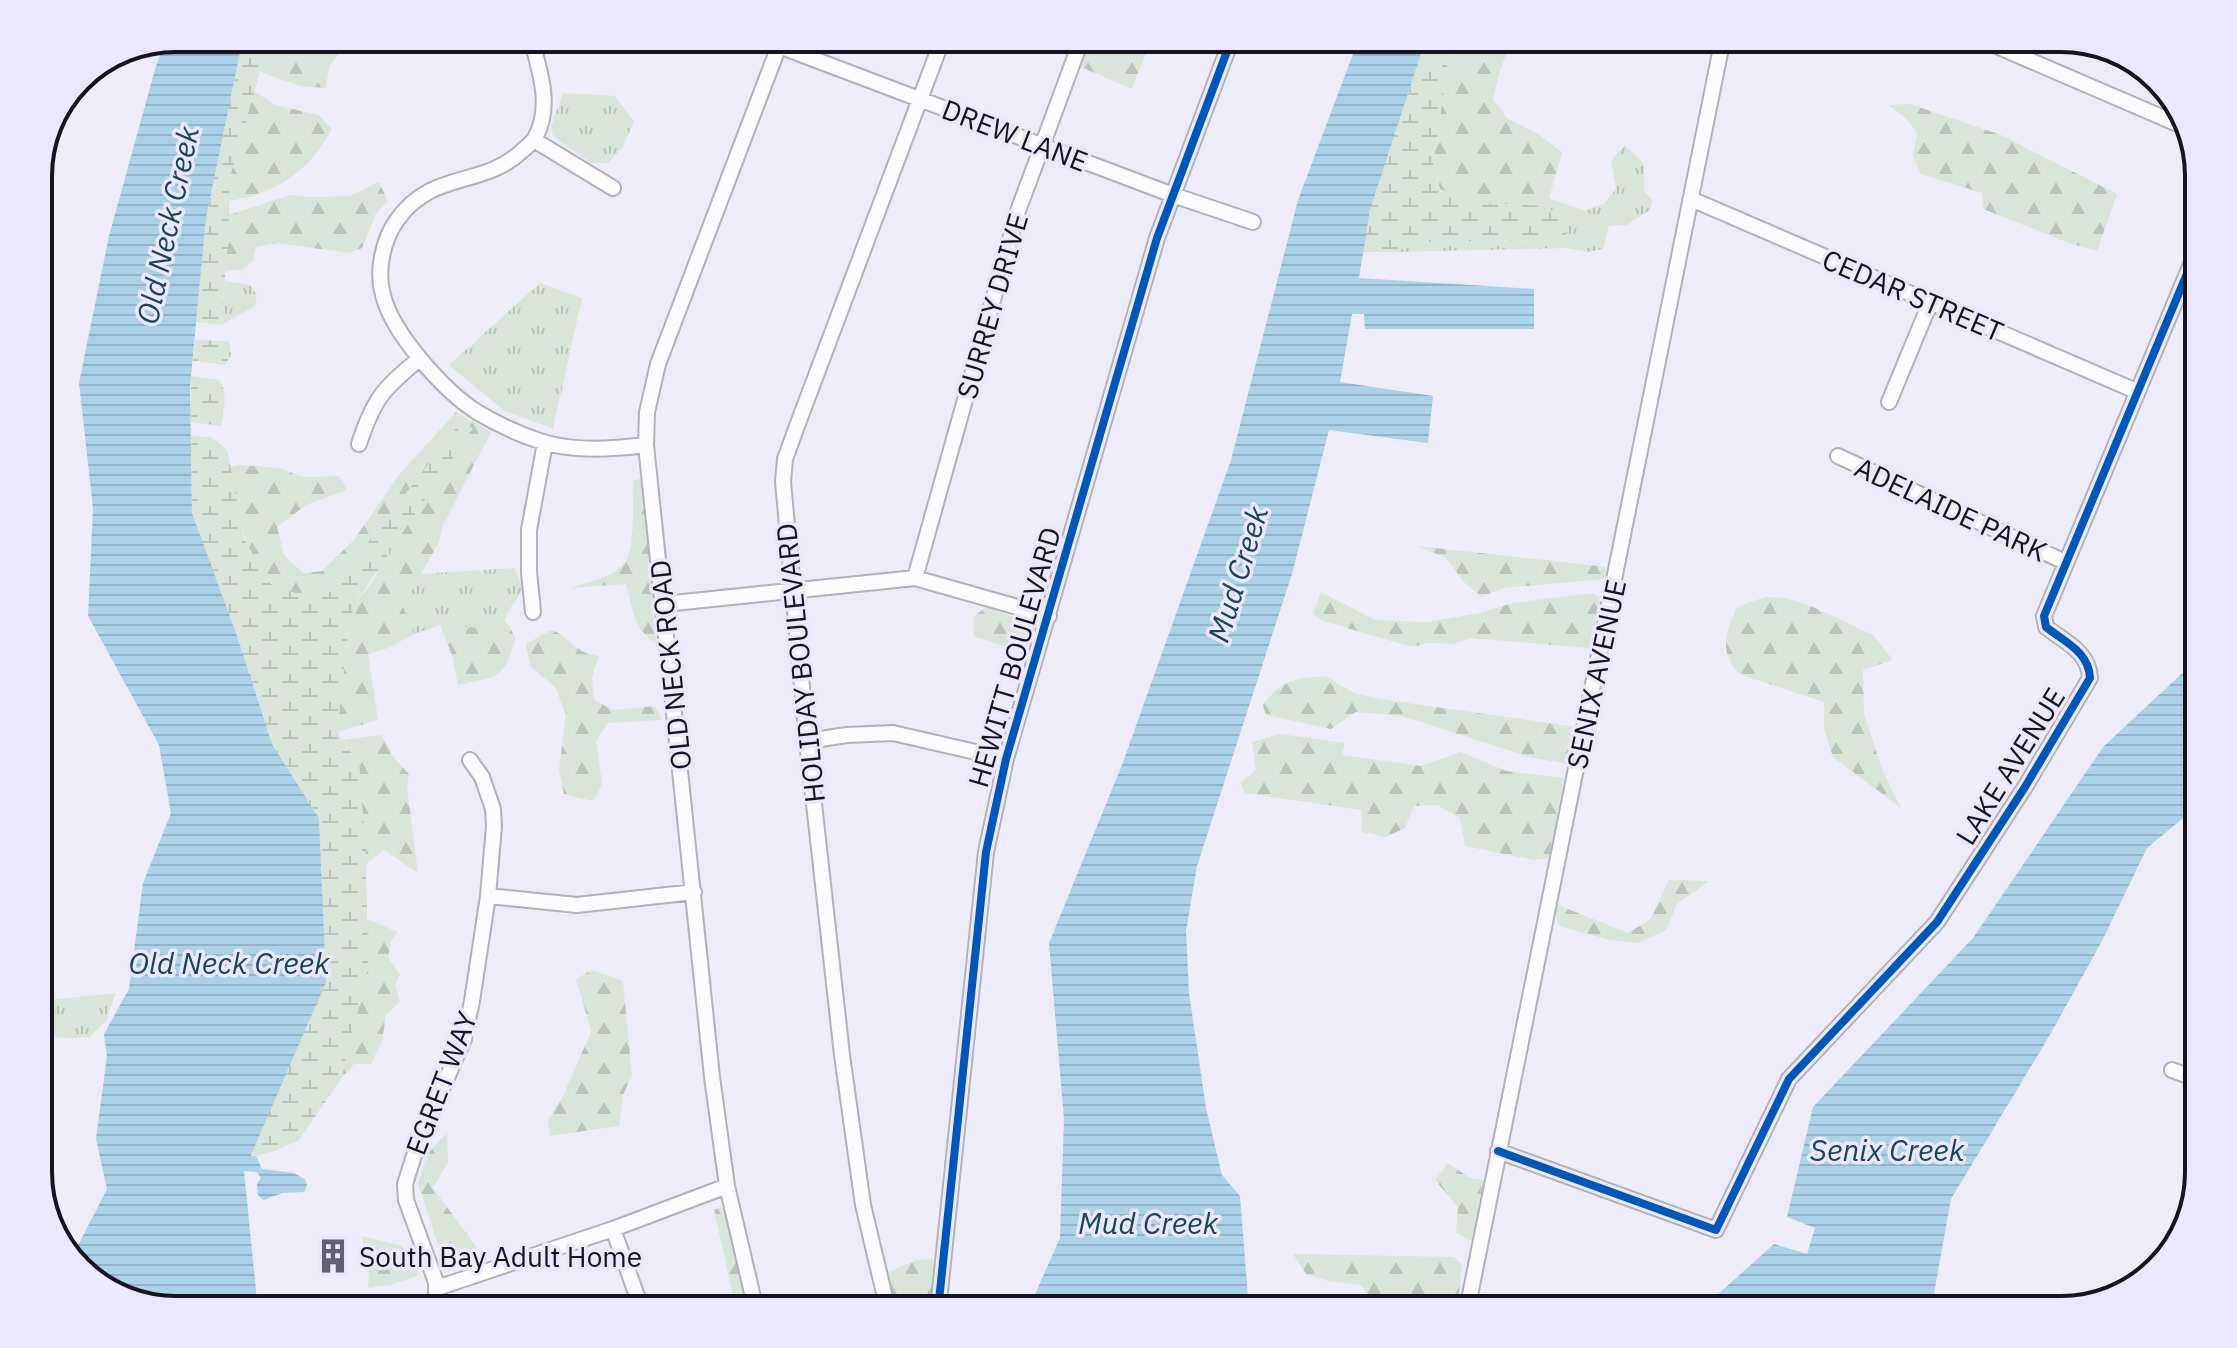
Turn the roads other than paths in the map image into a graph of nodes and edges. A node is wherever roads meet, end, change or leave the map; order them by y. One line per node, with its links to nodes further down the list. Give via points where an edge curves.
1 (534, 52): 11 (street, via 544,106)
2 (776, 52): 24 (street, OLD NECK ROAD, via 658,364)
3 (805, 52): 9 (street, DREW LANE)
4 (938, 52): 9 (street, HOLIDAY BOULEVARD)
5 (1077, 52): 12 (street, SURREY DRIVE)
6 (1227, 52): 14 (street, HEWITT BOULEVARD)
7 (1720, 52): 15 (street, SENIX AVENUE)
8 (2011, 52): 10 (street)
9 (920, 98): 12 (street, DREW LANE); 28 (street, HOLIDAY BOULEVARD, via 785,459 784,504)
10 (2171, 121)
11 (534, 140): 13 (street); 19 (street, via 492,172 425,193 404,211 387,237 383,298)
12 (1042, 145): 14 (street, DREW LANE); 27 (street, SURREY DRIVE, via 1018,211)
13 (613, 188)
14 (1173, 195): 16 (street, DREW LANE); 31 (street, HEWITT BOULEVARD)
15 (1691, 199): 18 (street, CEDAR STREET); 39 (street, SENIX AVENUE)
16 (1253, 222)
17 (2185, 277): 20 (street, LAKE AVENUE)
18 (1930, 303): 20 (street, CEDAR STREET); 21 (street)
19 (419, 359): 22 (street, via 475,410); 23 (street, via 381,392)
20 (2136, 391): 26 (street, LAKE AVENUE)
21 (1889, 402)
22 (545, 443): 24 (street, via 593,449); 30 (street, via 529,530)
23 (359, 444)
24 (646, 445): 29 (street, OLD NECK ROAD)
25 (1838, 456): 26 (street, ADELAIDE PARK)
26 (2065, 562): 39 (street, LAKE AVENUE, via 2044,616 2046,627 2090,666 2083,693 1937,922 1789,1079 1716,1230)
27 (915, 578): 28 (street); 31 (street)
28 (794, 589): 29 (street); 32 (street, HOLIDAY BOULEVARD)
29 (664, 604): 35 (street, OLD NECK ROAD)
30 (533, 612)
31 (1049, 616): 33 (street, HEWITT BOULEVARD)
32 (807, 741): 33 (street, via 893,733); 46 (street, HOLIDAY BOULEVARD, via 855,1148)
33 (1006, 759): 47 (street, HEWITT BOULEVARD, via 986,852)
34 (470, 760): 36 (street, EGRET WAY, via 493,809)
35 (694, 892): 36 (street, via 577,905); 40 (street, OLD NECK ROAD)
36 (488, 896): 42 (street, EGRET WAY, via 464,1039 405,1184)
37 (2172, 1070): 38 (street)
38 (2185, 1075)
39 (1498, 1151): 48 (street, SENIX AVENUE)
40 (727, 1186): 41 (street); 45 (street, OLD NECK ROAD)
41 (613, 1229): 42 (street); 44 (street)
42 (437, 1288): 43 (street, EGRET WAY)
43 (437, 1296)
44 (637, 1296)
45 (753, 1296)
46 (885, 1296)
47 (939, 1296)
48 (1470, 1296)

